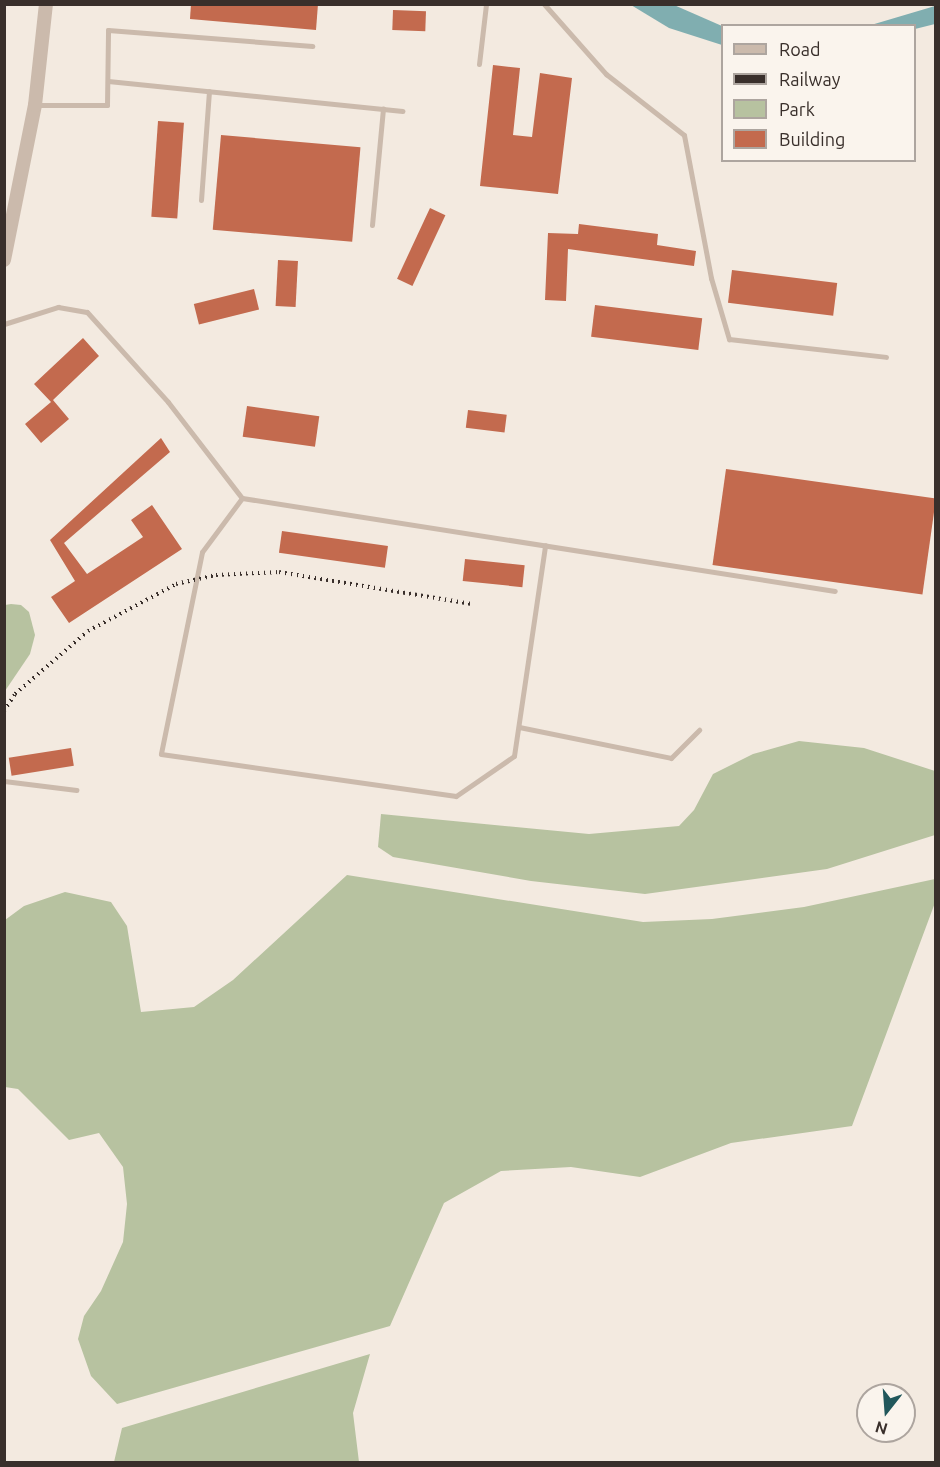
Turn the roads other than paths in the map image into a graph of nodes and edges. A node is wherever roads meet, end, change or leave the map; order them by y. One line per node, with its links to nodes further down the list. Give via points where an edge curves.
1 (46, 4): 8 (street)
2 (486, 4): 5 (lane)
3 (544, 4): 15 (lane, via 606,74 684,135 711,278 729,339)
4 (312, 46): 6 (lane, via 108,30)
5 (479, 64)
6 (108, 81): 7 (lane); 8 (lane, via 107,105)
7 (209, 91): 9 (lane); 11 (lane)
8 (35, 105): 13 (street)
9 (383, 109): 10 (lane); 12 (lane)
10 (402, 111)
11 (201, 200)
12 (372, 225)
13 (4, 260)
14 (4, 324): 16 (lane, via 58,307 87,312 168,402)
15 (886, 357)
16 (242, 498): 17 (lane); 19 (lane, via 202,552 161,754 456,796 514,756)
17 (546, 545): 18 (lane); 19 (lane)
18 (835, 591)
19 (519, 727): 20 (lane, via 671,758)
20 (699, 730)
21 (4, 781): 22 (lane)
22 (76, 790)

